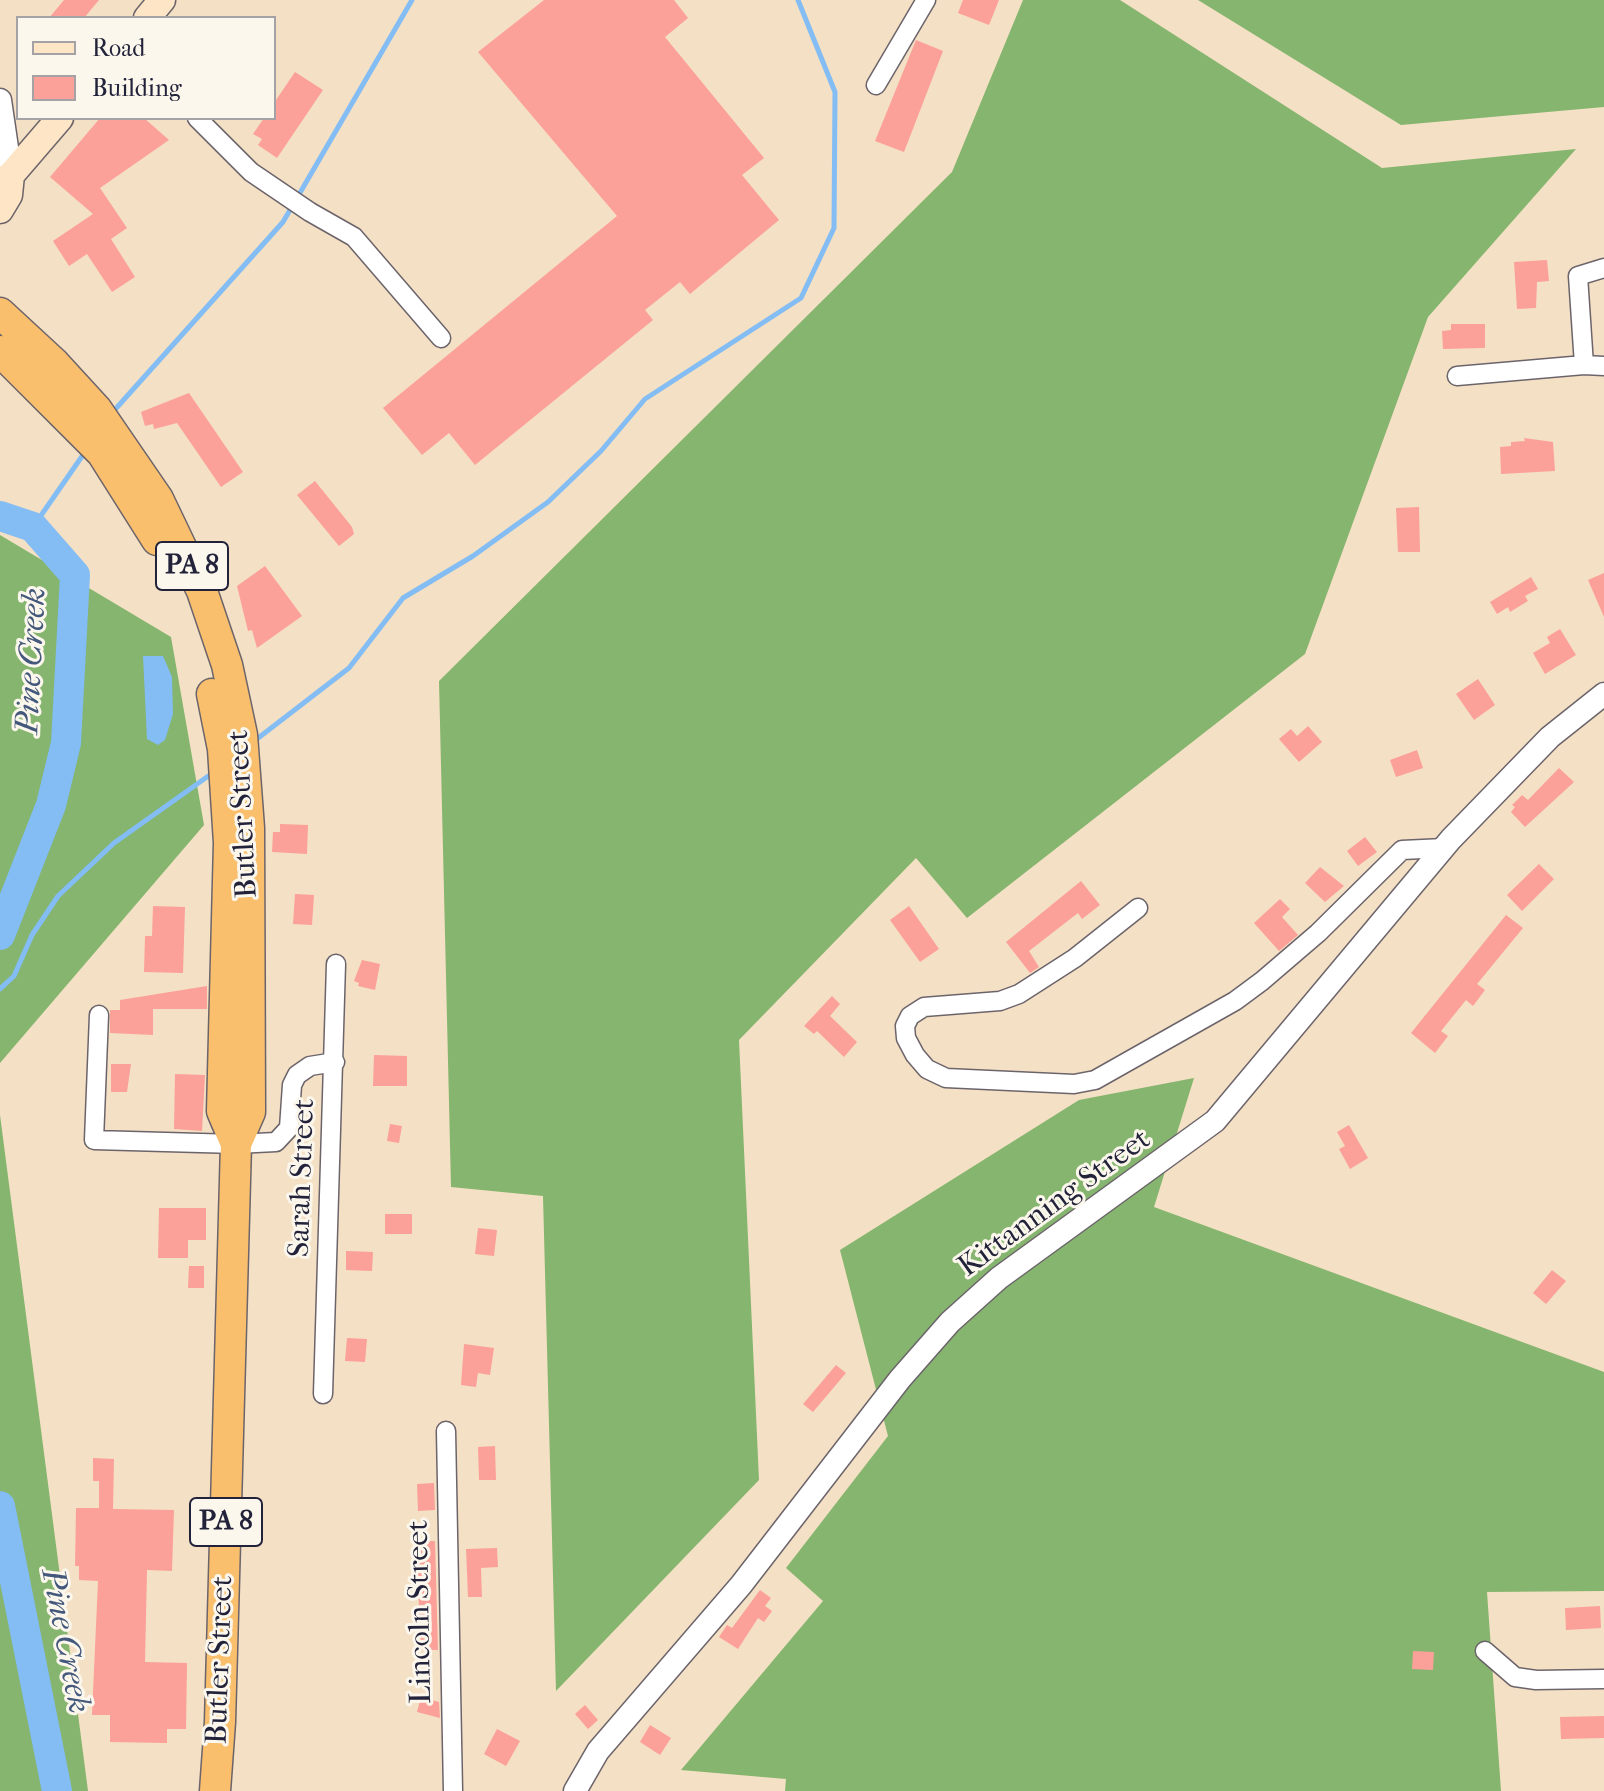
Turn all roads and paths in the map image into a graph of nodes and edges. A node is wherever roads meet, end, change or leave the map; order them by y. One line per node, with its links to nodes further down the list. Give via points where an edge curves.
1 (162, 0): 3 (main road)
2 (919, 3): 4 (street)
3 (149, 16)
4 (876, 85)
5 (0, 100): 8 (street)
6 (58, 120): 8 (main road)
7 (199, 120): 12 (street, via 232,157 271,187 363,245)
8 (6, 178): 9 (main road, via 9,195)
9 (0, 210)
10 (1604, 268): 14 (street, via 1578,276)
11 (2, 313): 17 (highway, PA 8)
12 (441, 338)
13 (0, 351): 17 (highway, PA 8)
14 (1584, 365): 15 (street); 16 (street)
15 (1604, 366)
16 (1457, 376)
17 (61, 390): 24 (highway, Butler Street / PA 8, via 110,446 185,549 215,625 238,801 250,1112)
18 (1604, 694): 19 (street, Kittanning Street, via 1550,737)
19 (1444, 848): 20 (street, via 1402,850 1262,981 1095,1080 1074,1084 946,1078 927,1069 915,1055 906,1038 910,1016 924,1007 1000,1001 1019,994); 31 (street, Kittanning Street, via 1215,1121 999,1278 950,1322 741,1585 598,1751)
20 (1138, 908)
21 (336, 964): 23 (street, Sarah Street)
22 (99, 1015): 24 (street, via 94,1140)
23 (335, 1062): 24 (street, via 310,1066 297,1075 289,1128 281,1139); 25 (street, Sarah Street)
24 (236, 1144): 29 (highway, Butler Street / PA 8)
25 (323, 1394)
26 (446, 1431): 30 (street, Lincoln Street)
27 (1485, 1651): 28 (street, via 1515,1677)
28 (1604, 1679)
29 (215, 1791)
30 (453, 1791)
31 (575, 1791)

